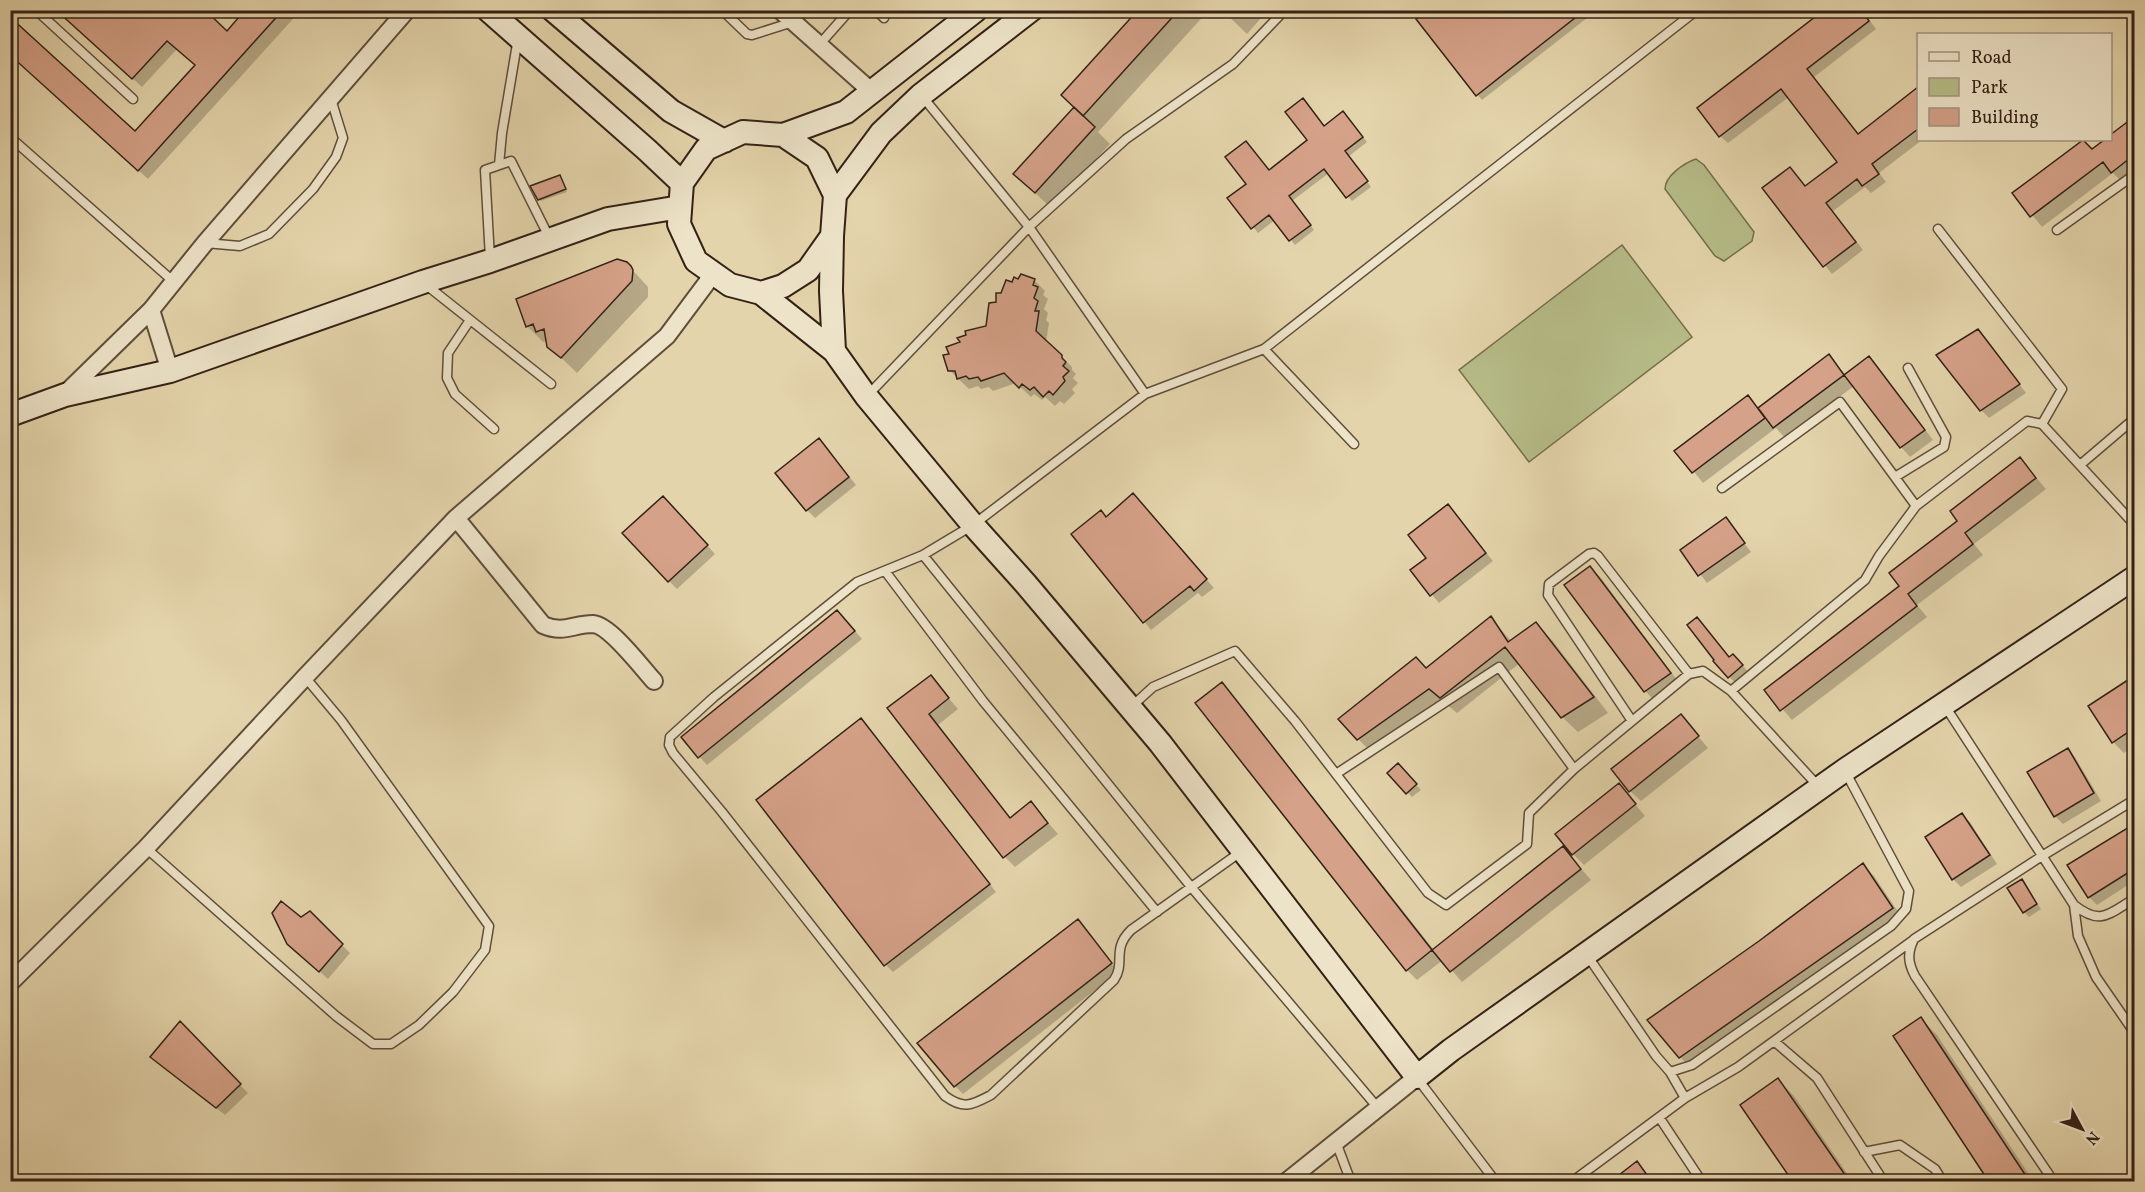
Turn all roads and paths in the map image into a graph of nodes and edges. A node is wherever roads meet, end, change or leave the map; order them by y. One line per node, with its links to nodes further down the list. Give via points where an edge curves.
1 (36, 10): 18 (lane)
2 (407, 10): 19 (street)
3 (488, 10): 14 (main road)
4 (553, 10): 22 (main road, via 671,111)
5 (722, 10): 12 (lane, via 752,35)
6 (850, 10): 15 (lane)
7 (876, 10): 13 (lane)
8 (976, 10): 16 (main road)
9 (1031, 10): 17 (main road)
10 (1285, 10): 28 (lane, via 1233,64 1126,139)
11 (1697, 10): 41 (lane)
12 (787, 16): 15 (street)
13 (884, 18)
14 (518, 38): 23 (lane); 25 (main road)
15 (819, 45): 16 (street)
16 (871, 91): 20 (main road, via 846,112)
17 (921, 95): 26 (main road, via 881,133); 28 (lane)
18 (133, 99)
19 (330, 99): 33 (street); 33 (lane, via 343,138 336,157 312,189 269,234 240,246)
20 (783, 135): 22 (main road, via 743,132); 26 (main road, via 817,158)
21 (10, 137): 36 (lane)
22 (724, 141): 25 (main road, via 705,149)
23 (500, 165): 32 (lane, via 512,161); 34 (lane, via 485,170)
24 (2134, 175): 30 (lane)
25 (682, 183): 27 (main road)
26 (835, 195): 31 (main road)
27 (680, 207): 32 (main road, via 608,219); 35 (main road, via 679,224 696,261)
28 (1029, 227): 46 (lane); 48 (lane)
29 (1938, 229): 51 (lane, via 2062,389)
30 (2057, 230)
31 (832, 236): 38 (main road, via 808,270 783,286); 42 (main road)
32 (551, 240): 34 (main road)
33 (205, 243): 36 (street)
34 (490, 261): 37 (main road)
35 (714, 273): 38 (main road, via 730,285); 58 (street, via 667,336)
36 (174, 282): 39 (street)
37 (423, 282): 40 (lane); 44 (main road)
38 (761, 293): 42 (main road)
39 (151, 310): 44 (street); 47 (street)
40 (470, 320): 45 (lane); 52 (lane, via 448,353 447,378 455,394)
41 (1264, 349): 46 (lane); 53 (lane)
42 (834, 351): 48 (main road)
43 (1908, 368): 55 (lane, via 1946,437 1944,447)
44 (170, 372): 47 (main road)
45 (551, 384)
46 (1145, 394): 60 (lane)
47 (64, 395): 49 (main road)
48 (866, 396): 60 (main road)
49 (10, 415)
50 (2134, 419): 54 (lane)
51 (2042, 424): 54 (lane); 57 (lane, via 2026,421)
52 (494, 429)
53 (1354, 444)
54 (2080, 465): 59 (lane)
55 (1895, 477): 56 (lane, via 1840,402); 57 (lane)
56 (1722, 488)
57 (1916, 506): 67 (lane, via 1865,580)
58 (456, 518): 65 (street); 66 (street, via 543,625 560,630 598,625)
59 (2134, 524)
60 (973, 525): 61 (lane); 69 (main road)
61 (923, 555): 62 (lane); 79 (lane)
62 (885, 572): 82 (lane, via 983,701); 82 (lane, via 857,582 714,697 670,737 669,745 945,1096 956,1105 972,1105 991,1095 1114,980 1119,973 1123,938)
63 (2134, 578): 68 (main road)
64 (1689, 674): 67 (lane, via 1703,671); 70 (lane); 70 (lane, via 1594,553 1549,584 1548,595)
65 (305, 676): 76 (street); 76 (lane, via 489,926 484,950 453,992 419,1025 392,1044 373,1044)
66 (654, 681)
67 (1731, 691): 74 (lane)
68 (1945, 705): 72 (main road); 78 (lane)
69 (1130, 708): 73 (lane, via 1153,687 1235,651); 77 (main road)
70 (1632, 721): 71 (lane)
71 (1574, 769): 73 (lane, via 1499,667); 73 (lane, via 1529,813 1527,844 1446,905 1428,893)
72 (1845, 770): 74 (main road); 88 (lane, via 1909,891 1906,909 1891,926 1692,1065)
73 (1336, 774)
74 (1820, 788): 84 (main road)
75 (2134, 800): 78 (lane)
76 (146, 848): 85 (street)
77 (1242, 851): 79 (lane); 89 (main road)
78 (2042, 856): 81 (lane); 83 (lane)
79 (1192, 888): 82 (lane); 91 (lane)
80 (2134, 899): 81 (lane, via 2101,918 2088,916)
81 (2074, 906): 86 (lane, via 2078,936 2096,977)
82 (1157, 912)
83 (1914, 939): 87 (lane); 102 (lane, via 1909,965 1915,976)
84 (1587, 955): 88 (lane); 89 (main road)
85 (10, 982)
86 (2134, 1032)
87 (1774, 1041): 90 (lane); 94 (lane, via 1817,1078)
88 (1670, 1072): 90 (lane)
89 (1417, 1077): 91 (street); 97 (lane)
90 (1685, 1098): 92 (lane)
91 (1378, 1108): 93 (street)
92 (1659, 1116): 98 (lane); 99 (lane)
93 (1336, 1142): 95 (street); 96 (lane)
94 (1864, 1152): 100 (lane); 101 (lane, via 1900,1145 1935,1169)
95 (1286, 1182)
96 (1351, 1182)
97 (1496, 1182)
98 (1575, 1182)
99 (1702, 1182)
100 (1884, 1182)
101 (1943, 1182)
102 (2054, 1182)

